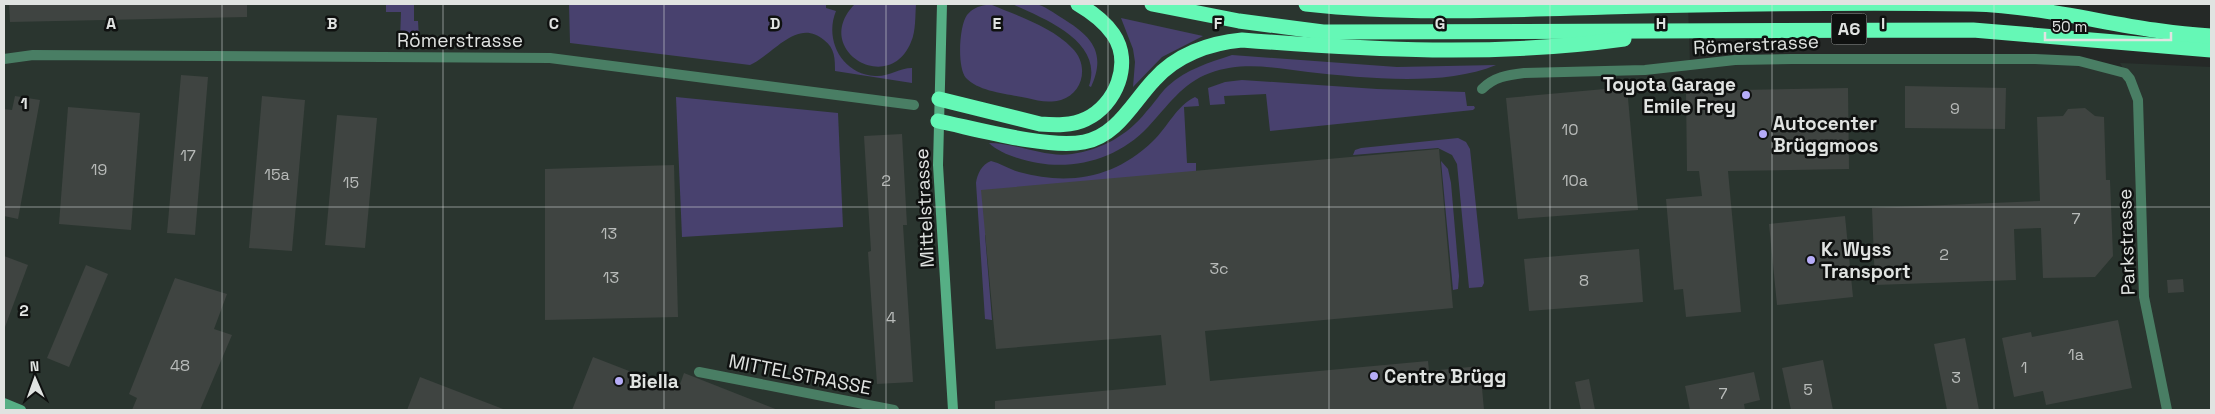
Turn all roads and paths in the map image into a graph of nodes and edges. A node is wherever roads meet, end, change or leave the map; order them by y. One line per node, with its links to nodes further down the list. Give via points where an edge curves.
1 (942, 4): 12 (main road, Mittelstrasse)
2 (1078, 4): 12 (highway, via 1104,23 1118,44 1121,70 1112,97 1101,110 1085,120 1053,125)
3 (1152, 4): 6 (highway, A6, via 1239,21 1323,32)
4 (1306, 4): 5 (highway, A6, via 1354,9 1462,12 1697,5)
5 (1973, 4): 7 (highway, A6, via 2053,12 2154,30)
6 (1683, 31): 8 (highway, A6, via 1973,30); 14 (highway, via 1522,49 1430,52 1227,41 1191,52 1173,62 1114,126 1100,137 1085,142 1064,144)
7 (2211, 36)
8 (2211, 50)
9 (4, 59): 13 (street, Römerstrasse, via 33,55 550,58)
10 (2125, 73): 11 (street, Römerstrasse, via 2078,61 2035,59 1792,58 1735,60 1645,70 1524,73 1504,76); 20 (street, Parkstrasse, via 2138,100 2144,297)
11 (1482, 89)
12 (939, 99): 14 (main road, Mittelstrasse)
13 (914, 105)
14 (938, 121): 19 (main road, Mittelstrasse)
15 (699, 372): 18 (street, MITTELSTRASSE)
16 (4, 403): 17 (main road)
17 (21, 410)
18 (894, 410)
19 (953, 410)
20 (2167, 410)

